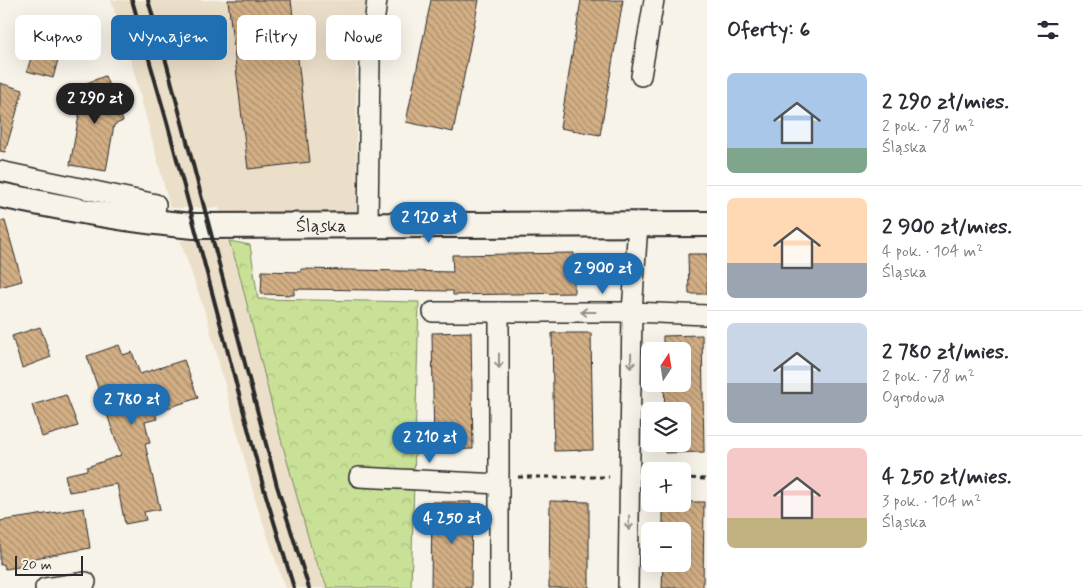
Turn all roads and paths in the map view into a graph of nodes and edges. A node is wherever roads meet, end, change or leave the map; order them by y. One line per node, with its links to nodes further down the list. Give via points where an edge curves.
1 (377, 0): 9 (street, via 370,58)
2 (654, 0): 3 (street)
3 (641, 76)
4 (0, 170): 6 (street, via 156,204)
5 (0, 195): 6 (street, Śląska)
6 (154, 223): 9 (street, Śląska, via 194,226)
7 (638, 224): 8 (street, Śląska); 9 (street, Śląska); 12 (street)
8 (707, 224)
9 (368, 225)
10 (433, 312): 11 (street)
11 (499, 312): 12 (street, one-way to 11); 18 (street, one-way to 18)
12 (632, 312): 13 (street); 15 (street, one-way to 15)
13 (707, 315)
14 (359, 477): 18 (street)
15 (629, 477): 18 (path); 22 (street, one-way to 22)
16 (691, 478): 17 (path)
17 (707, 479)
18 (499, 480): 21 (street)
19 (86, 582): 20 (street)
20 (45, 588)
21 (499, 588)
22 (628, 588)

